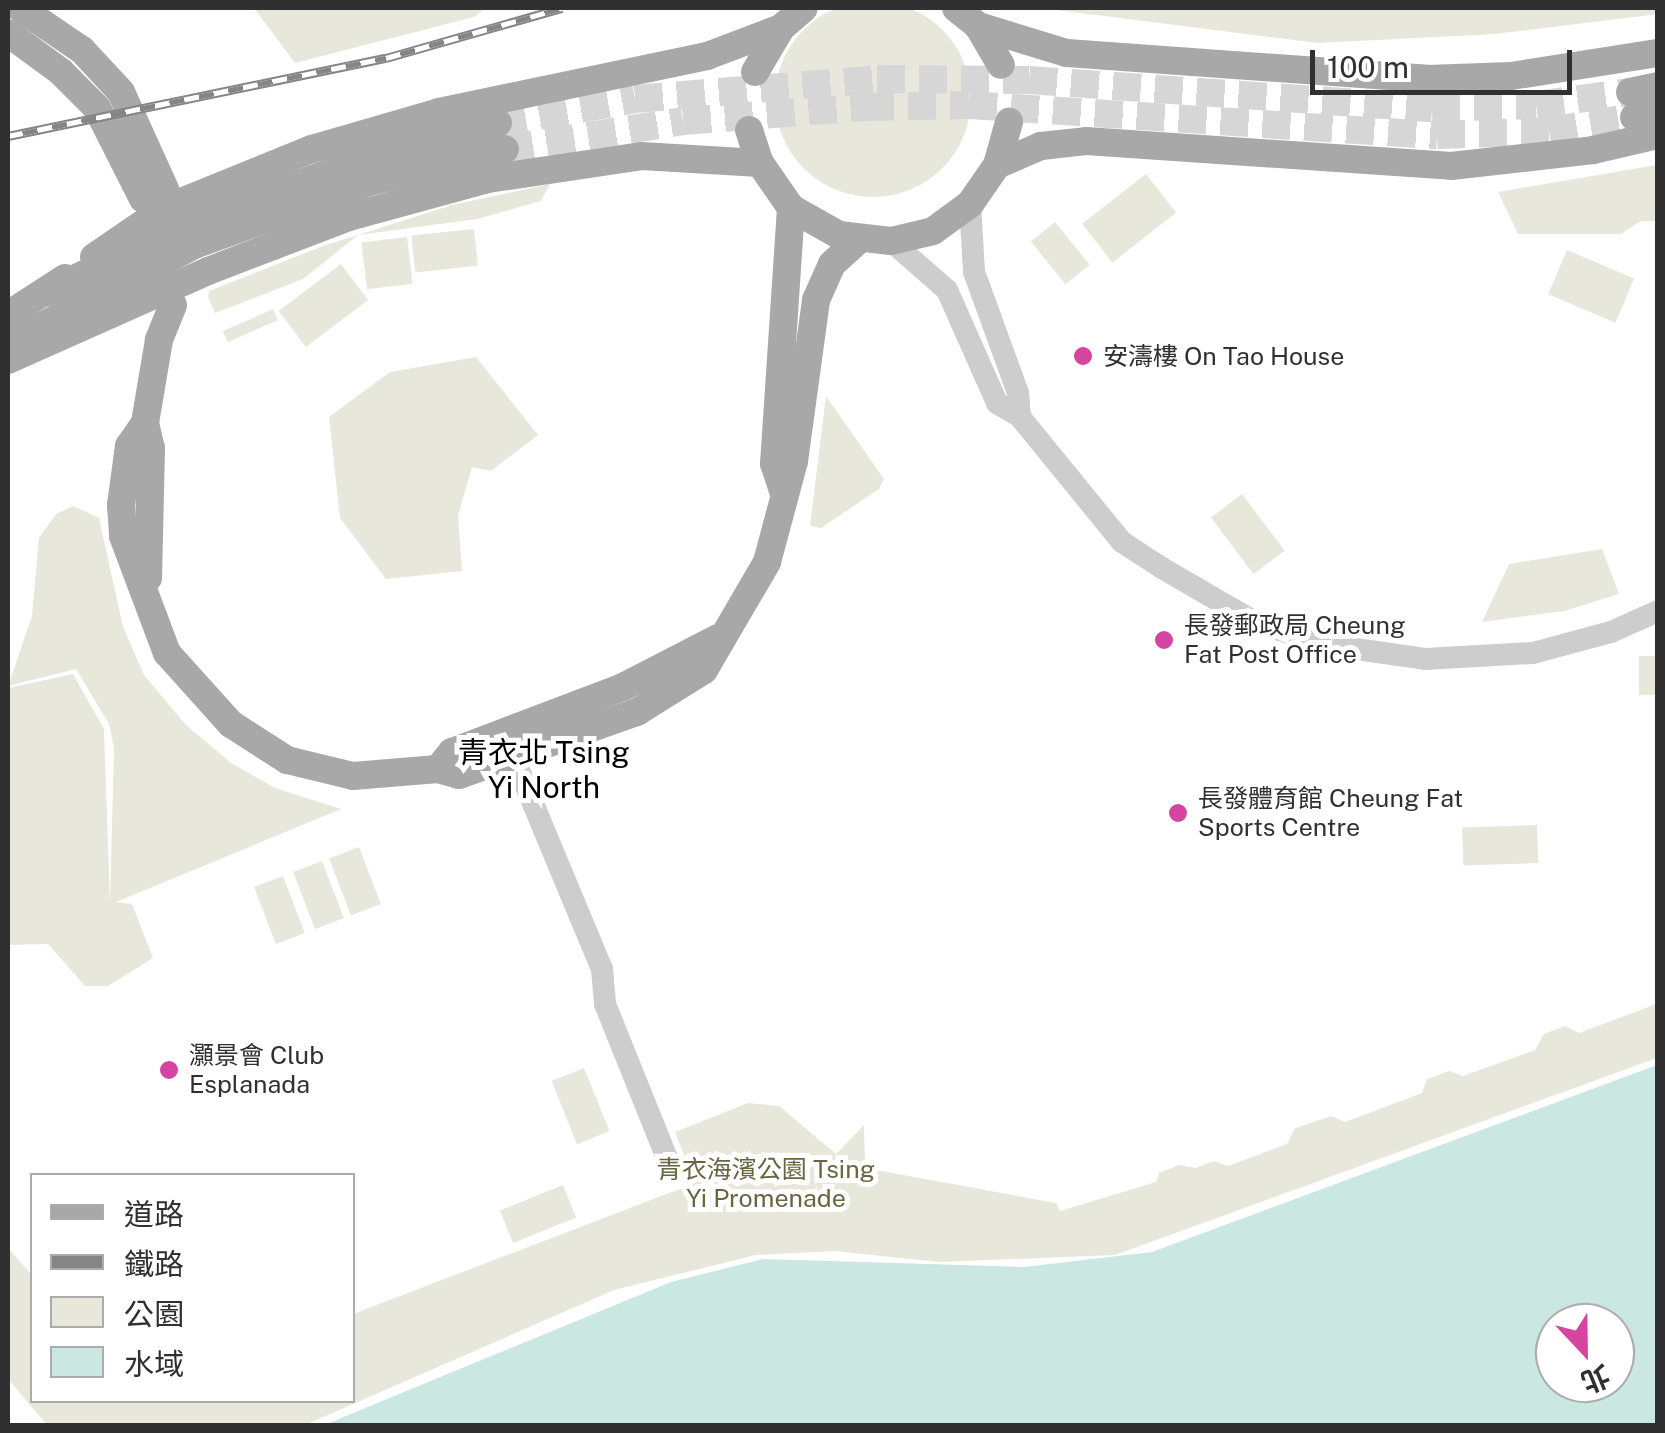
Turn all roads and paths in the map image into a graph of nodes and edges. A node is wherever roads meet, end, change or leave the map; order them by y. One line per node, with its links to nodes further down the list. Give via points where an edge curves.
1 (9, 8): 7 (main road)
2 (20, 8): 7 (main road, via 82,50 121,92 154,194 97,108)
3 (804, 8): 6 (main road)
4 (956, 8): 5 (main road)
5 (978, 26): 8 (main road, via 1067,54 1427,79 1511,76); 9 (main road)
6 (781, 28): 10 (main road); 20 (main road, bridge, via 707,56 439,112 267,165 164,209)
7 (15, 38)
8 (1658, 53)
9 (1001, 66)
10 (755, 72)
11 (1009, 122): 15 (main road)
12 (750, 130): 14 (main road)
13 (1658, 135): 15 (main road, via 1593,150 1452,166 1086,141 1041,146)
14 (760, 163): 17 (main road); 24 (main road, bridge, via 680,154 562,165 458,186 307,231)
15 (997, 165): 16 (main road)
16 (970, 204): 19 (main road, via 932,231); 25 (street, via 974,272 1018,393)
17 (790, 208): 18 (main road); 26 (main road, via 774,464)
18 (859, 240): 19 (main road); 26 (main road, via 832,264 816,300)
19 (891, 241): 25 (street, via 947,290 997,403)
20 (45, 293): 22 (main road); 23 (main road, bridge, via 271,191 502,136 228,231 117,282)
21 (164, 305): 31 (main road, via 144,423 130,446 121,518 167,653 200,696 287,760 352,776)
22 (8, 315)
23 (8, 346)
24 (8, 360)
25 (1020, 417): 27 (street, via 1122,542 1255,622 1322,644 1424,659 1493,658 1573,645)
26 (784, 494): 28 (main road, via 767,562)
27 (1658, 611)
28 (718, 638): 29 (main road, via 623,687); 30 (main road, via 704,670 680,691)
29 (503, 732): 30 (street); 31 (main road, via 452,752)
30 (514, 759): 31 (main road, via 458,775); 32 (street, via 602,969 605,1004)
31 (438, 768)
32 (666, 1156)

